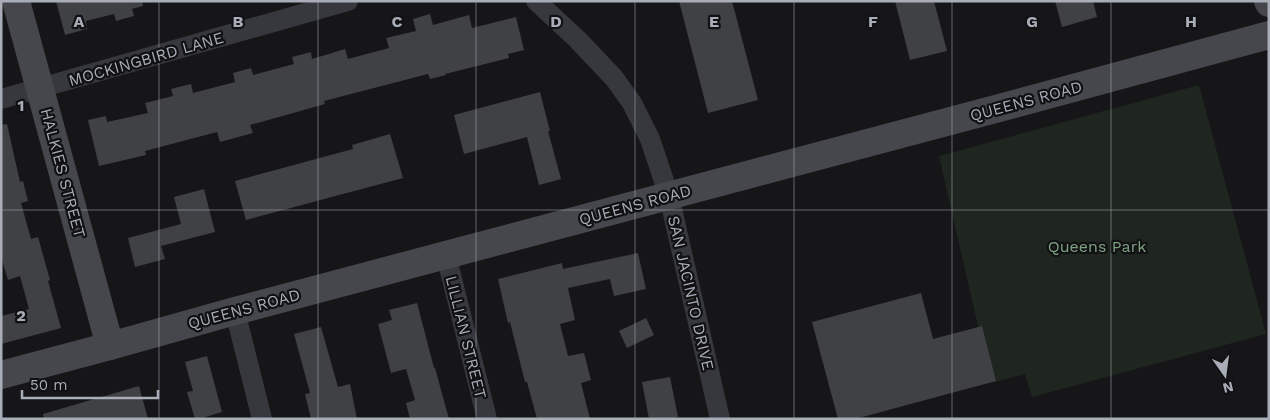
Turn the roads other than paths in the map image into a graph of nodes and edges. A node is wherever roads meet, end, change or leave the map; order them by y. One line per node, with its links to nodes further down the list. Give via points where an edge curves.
1 (16, 1): 5 (street, HALKIES STREET)
2 (348, 1): 5 (street, MOCKINGBIRD LANE)
3 (536, 1): 7 (street, SAN JACINTO DRIVE, via 583,45 632,103 650,139)
4 (1269, 35): 7 (street, QUEENS ROAD)
5 (40, 89): 6 (street, MOCKINGBIRD LANE); 10 (street, HALKIES STREET)
6 (1, 99)
7 (669, 196): 8 (street, QUEENS ROAD); 14 (street, SAN JACINTO DRIVE)
8 (446, 255): 9 (street, QUEENS ROAD); 13 (street, LILLIAN STREET)
9 (234, 310): 10 (street, QUEENS ROAD); 12 (street)
10 (110, 346): 11 (street, QUEENS ROAD)
11 (1, 374)
12 (262, 419)
13 (486, 419)
14 (720, 419)

